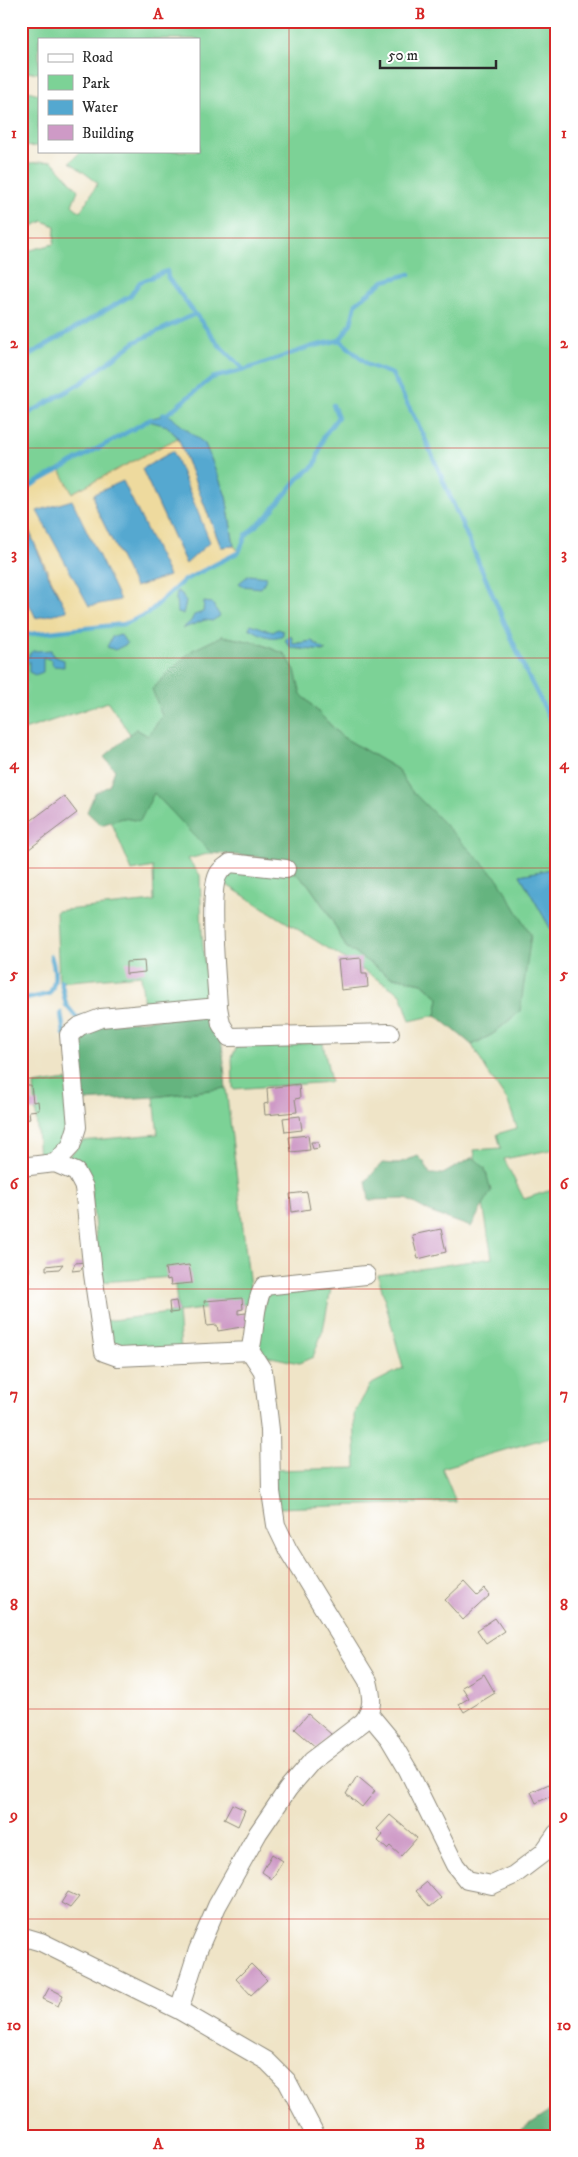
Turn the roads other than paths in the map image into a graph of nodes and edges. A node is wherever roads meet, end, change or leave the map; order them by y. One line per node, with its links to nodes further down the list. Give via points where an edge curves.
1 (286, 870): 2 (street, via 230,863 218,874 214,887 214,924)
2 (218, 1007): 3 (street, via 221,1024 229,1037); 4 (street, via 101,1018 69,1034 77,1127 71,1146)
3 (390, 1033)
4 (55, 1163): 5 (street); 7 (street, via 76,1172 84,1187 104,1352 118,1357)
5 (21, 1167)
6 (366, 1275): 7 (street, via 264,1286 258,1298)
7 (250, 1351): 8 (street, via 263,1371 276,1525 368,1681 372,1698)
8 (369, 1714): 9 (street, via 389,1738 408,1770 455,1865 467,1880 492,1885 514,1875 544,1853); 11 (street, via 312,1761 258,1833 217,1906)
9 (557, 1833)
10 (21, 1936): 11 (street, via 41,1942)
11 (178, 2010): 12 (street, via 267,2061 287,2082)
12 (316, 2136)

